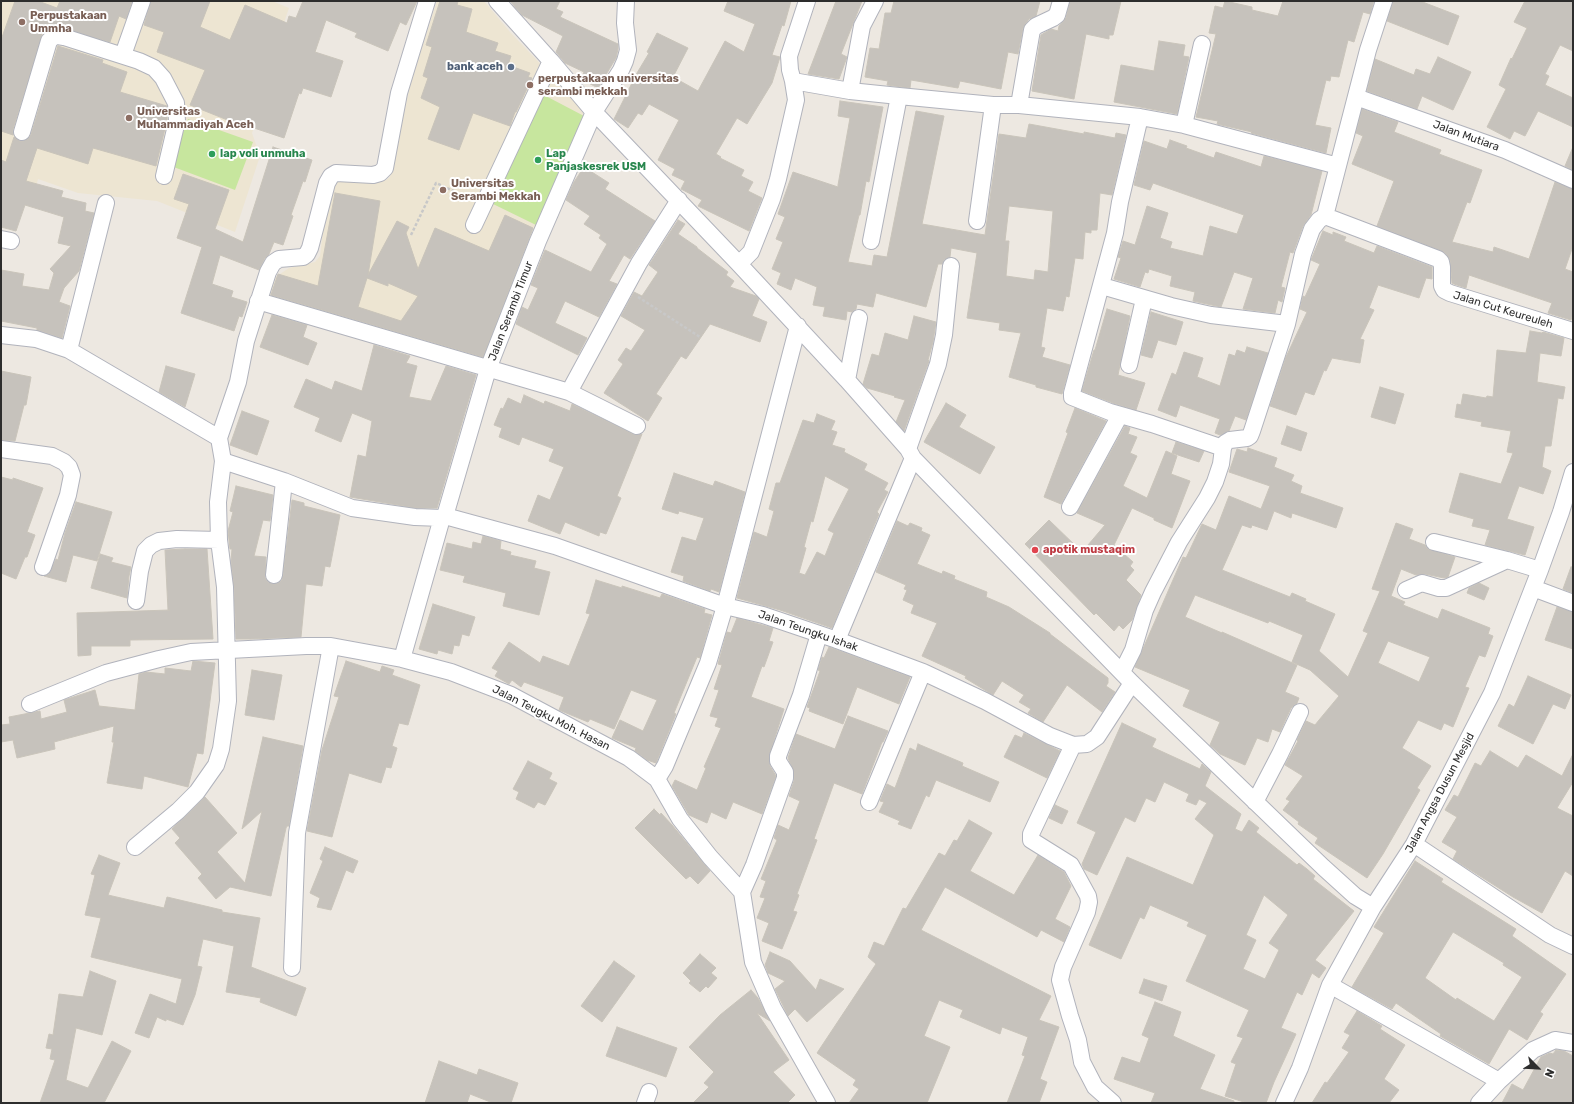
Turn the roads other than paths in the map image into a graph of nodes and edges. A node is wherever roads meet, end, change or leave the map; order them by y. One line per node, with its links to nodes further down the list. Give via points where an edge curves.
1 (142, 1): 10 (street)
2 (427, 1): 35 (street, via 399,93 385,168 373,175 331,176 307,254 303,257 279,259 272,263)
3 (626, 1): 18 (street, Jalan Serambi Timur, via 628,50 625,61)
4 (807, 1): 12 (street, via 789,56)
5 (875, 1): 13 (street, via 862,26)
6 (1061, 1): 17 (street, via 1057,15 1032,30)
7 (1384, 1): 15 (street)
8 (498, 2): 11 (street)
9 (1202, 44): 20 (street)
10 (123, 55): 21 (street, via 54,36 45,52); 23 (street, via 154,68 163,78 176,103 177,121)
11 (552, 61): 18 (street); 29 (street)
12 (794, 81): 13 (street); 31 (street, via 796,100 774,192 751,252)
13 (850, 91): 14 (street)
14 (899, 96): 16 (street); 30 (street)
15 (1356, 97): 22 (street); 24 (street, Jalan Mutiara, via 1505,150)
16 (993, 105): 17 (street); 28 (street)
17 (1019, 105): 19 (street)
18 (594, 112): 25 (street); 43 (street, Jalan Serambi Timur, via 538,241)
19 (1140, 117): 20 (street); 33 (street)
20 (1184, 125): 22 (street)
21 (22, 132)
22 (1338, 166): 27 (street)
23 (164, 176)
24 (1573, 180)
25 (679, 200): 31 (street); 45 (street, via 629,281)
26 (106, 203): 41 (street)
27 (1325, 216): 37 (street, via 1316,223 1310,236 1295,284); 39 (street, Jalan Cut Keureuleh, via 1438,258 1442,267 1442,286 1450,293)
28 (977, 221)
29 (474, 225)
30 (871, 241)
31 (740, 264): 38 (street)
32 (951, 266): 51 (street, via 944,335 938,364)
33 (1102, 286): 34 (street); 46 (street, via 1072,397)
34 (1144, 299): 37 (street, via 1211,315); 42 (street)
35 (258, 301): 43 (street); 48 (street, via 246,341 238,382)
36 (859, 318): 44 (street)
37 (1287, 324): 49 (street, via 1250,436 1230,440)
38 (798, 326): 44 (street); 67 (street)
39 (1573, 331)
40 (1, 335): 41 (street, via 36,339)
41 (69, 350): 48 (street)
42 (1129, 365)
43 (488, 369): 45 (street); 56 (street, Jalan Serambi Timur)
44 (847, 380): 51 (street)
45 (569, 392): 47 (street)
46 (1120, 414): 49 (street); 55 (street)
47 (637, 426)
48 (219, 438): 52 (street)
49 (1223, 448): 74 (street, via 1215,482 1179,542 1145,610)
50 (1, 449): 60 (street, via 52,456 64,462 72,475 68,495)
51 (911, 453): 69 (street); 74 (street)
52 (223, 461): 54 (street, Jalan Teungku Ishak); 57 (street, via 218,502)
53 (1573, 472): 61 (street, Jalan Angsa Dusun Mesjid)
54 (284, 482): 56 (street, Jalan Teungku Ishak, via 359,510 415,517); 62 (street)
55 (1070, 508)
56 (443, 517): 67 (street, Jalan Teungku Ishak, via 555,546); 72 (street, Jalan Serambi Timur)
57 (219, 540): 65 (street, via 159,541 151,545 144,551); 71 (street, via 225,587)
58 (1434, 542): 59 (street)
59 (1507, 560): 61 (street); 64 (street, via 1446,588 1422,583)
60 (43, 567)
61 (1540, 570): 63 (street, Jalan Angsa Dusun Mesjid)
62 (274, 575)
63 (1533, 588): 66 (street); 81 (street, Jalan Angsa Dusun Mesjid, via 1492,693)
64 (1406, 590)
65 (136, 600)
66 (1573, 603)
67 (725, 606): 68 (street, Jalan Teungku Ishak, via 763,614); 78 (street, via 708,663 665,766)
68 (819, 634): 69 (street, Jalan Teungku Ishak); 83 (street, via 801,695 778,756 785,778)
69 (837, 640): 73 (street, Jalan Teungku Ishak)
70 (331, 646): 71 (street, Jalan Teugku Moh. Hasan); 72 (street, Jalan Teugku Moh. Hasan); 86 (street, via 297,833)
71 (227, 649): 75 (street, Jalan Teugku Moh. Hasan, via 159,658 106,673); 82 (street, via 228,701 216,765 197,792)
72 (402, 659): 78 (street, Jalan Teugku Moh. Hasan, via 451,672 511,695 629,758)
73 (923, 672): 77 (street, Jalan Teungku Ishak); 79 (street)
74 (1127, 678): 77 (street, via 1097,737 1087,744); 80 (street)
75 (30, 704)
76 (1300, 712): 80 (street)
77 (1073, 745): 91 (street, via 1031,834 1031,840 1071,865 1088,896 1087,912 1063,967 1060,980 1082,1062 1095,1087)
78 (657, 779): 83 (street, Jalan Teugku Moh. Hasan, via 680,819)
79 (869, 802)
80 (1255, 802): 84 (street, via 1355,896)
81 (1414, 844): 84 (street, Jalan Angsa Dusun Mesjid); 85 (street, via 1550,935)
82 (135, 847)
83 (742, 892): 90 (street, via 753,962 773,1008)
84 (1373, 907): 87 (street, Jalan Angsa Dusun Mesjid)
85 (1573, 946)
86 (292, 968)
87 (1330, 985): 89 (street); 92 (street, Jalan Angsa Dusun Mesjid, via 1300,1068)
88 (1573, 1044): 89 (street, via 1555,1040 1533,1050)
89 (1499, 1081): 93 (street)
90 (827, 1103)
91 (1111, 1103)
92 (1284, 1103)
93 (1479, 1103)

